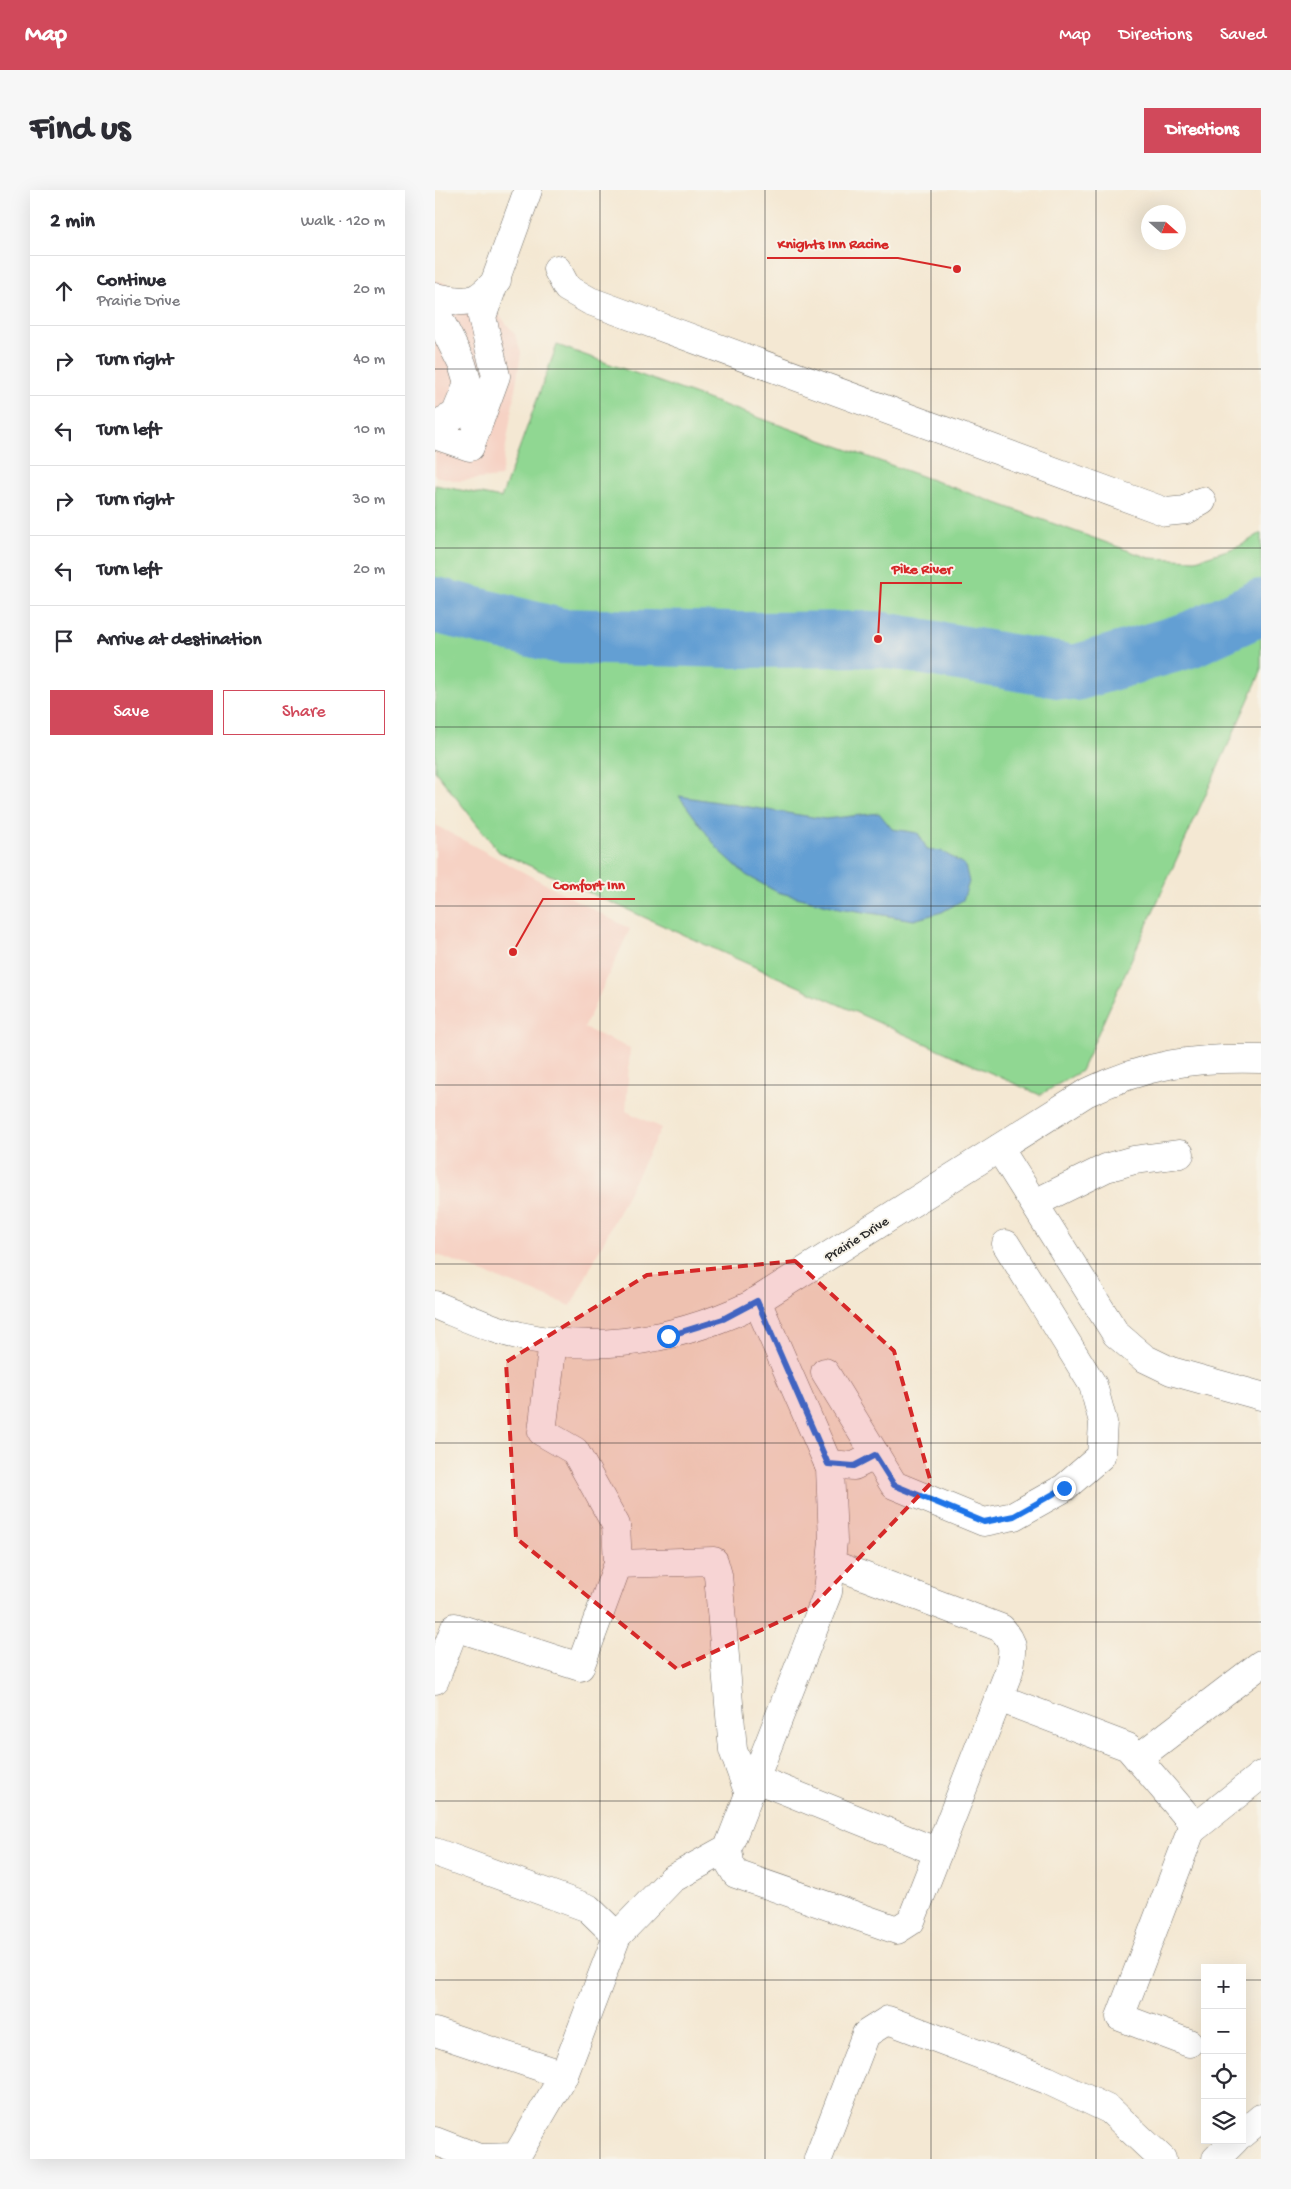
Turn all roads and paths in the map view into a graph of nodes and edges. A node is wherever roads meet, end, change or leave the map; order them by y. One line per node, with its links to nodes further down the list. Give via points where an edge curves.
1 (528, 190): 3 (street)
2 (557, 269): 8 (street, via 567,288 590,301 1166,512 1186,510)
3 (497, 280): 4 (street, via 482,295 466,302); 7 (street, via 482,317 496,376 469,447)
4 (435, 297)
5 (435, 310): 6 (street, via 462,364 468,384 455,415)
6 (435, 424)
7 (435, 435)
8 (1202, 502)
9 (1261, 1059): 10 (street, Prairie Drive, via 1190,1060 1111,1081 1086,1093)
10 (999, 1148): 12 (street); 14 (street, Prairie Drive)
11 (1180, 1154): 12 (street, via 1134,1160 1106,1168)
12 (1035, 1204): 18 (street, via 1116,1334 1144,1358 1171,1371)
13 (1006, 1244): 19 (street, via 1093,1386 1103,1422 1101,1456 1064,1488 1014,1516 984,1522 894,1485)
14 (757, 1301): 16 (street, Prairie Drive, via 723,1319 668,1336 611,1344); 20 (street)
15 (435, 1305): 16 (street, Prairie Drive, via 497,1329)
16 (553, 1342): 21 (street, via 543,1432 575,1451 594,1483 616,1525)
17 (825, 1372): 19 (street)
18 (1261, 1396)
19 (875, 1455): 20 (street, via 854,1466)
20 (828, 1464): 22 (street, via 833,1507)
21 (618, 1564): 24 (street, via 580,1667 455,1627); 28 (street, via 714,1561 718,1575 733,1750)
22 (832, 1564): 25 (street, via 1001,1628 1011,1639 1013,1651); 28 (street, via 828,1592)
23 (1261, 1664): 26 (street)
24 (435, 1680)
25 (999, 1698): 26 (street, via 1129,1748); 32 (street)
26 (1138, 1758): 29 (street, via 1191,1821)
27 (1261, 1775): 29 (street)
28 (753, 1786): 30 (street); 32 (street)
29 (1191, 1831): 35 (street, via 1120,2017)
30 (728, 1848): 32 (street, via 730,1864 736,1874 897,1930 911,1921); 33 (street, via 672,1879)
31 (435, 1852): 33 (street, via 587,1908)
32 (938, 1852)
33 (617, 1936): 36 (street)
34 (435, 2032): 36 (street)
35 (1189, 2043)
36 (564, 2075): 39 (street, via 516,2157 479,2158)
37 (1261, 2118): 38 (street)
38 (1246, 2131)
39 (435, 2141)
40 (1231, 2144): 43 (street)
41 (818, 2159): 42 (street, via 866,2034 888,2020 1047,2080 1110,2110)
42 (1163, 2159)
43 (1216, 2159)

